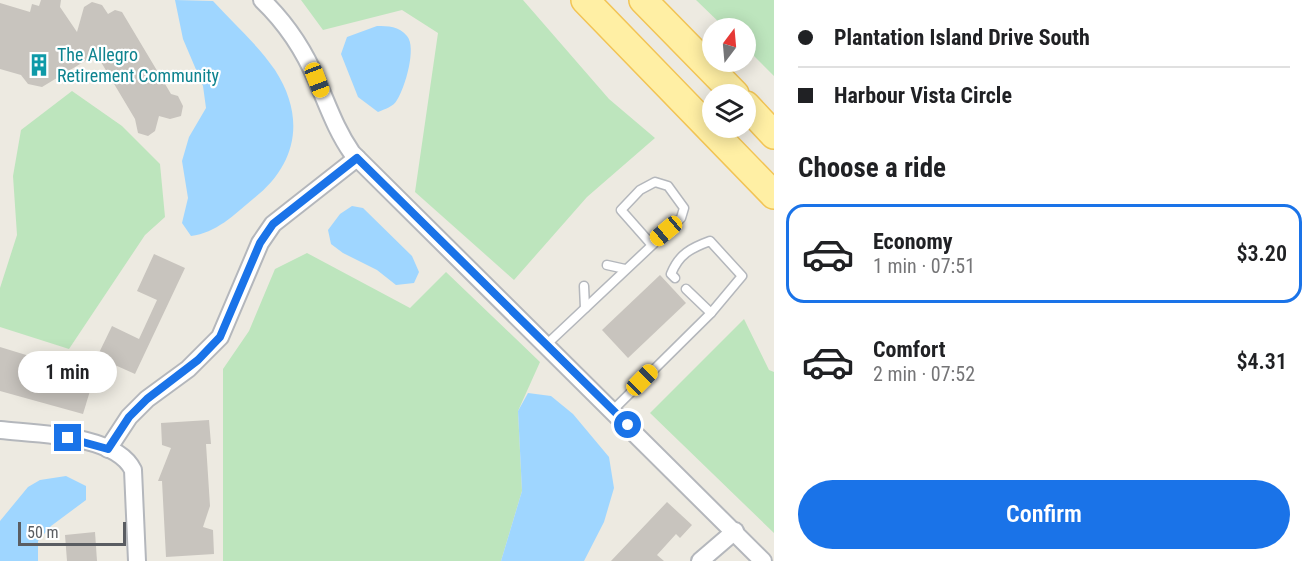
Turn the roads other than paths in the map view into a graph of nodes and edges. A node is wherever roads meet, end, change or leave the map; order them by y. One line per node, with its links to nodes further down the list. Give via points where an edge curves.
1 (262, 0): 7 (street, via 303,52 336,129)
2 (585, 0): 8 (main road)
3 (643, 0): 4 (main road)
4 (725, 84)
5 (756, 116): 6 (main road)
6 (774, 135)
7 (357, 158): 17 (street); 20 (street, via 273,224 260,243 220,337 202,357 147,399 129,417)
8 (774, 195)
9 (651, 244): 9 (lane, via 681,218 684,208 668,186 655,182 640,190 621,210); 11 (lane)
10 (607, 265): 11 (lane)
11 (625, 269): 15 (lane)
12 (675, 278): 16 (lane, via 671,274 682,256 710,241 742,276)
13 (584, 286): 15 (lane)
14 (686, 290): 16 (lane)
15 (585, 308): 17 (lane)
16 (711, 314): 18 (lane)
17 (546, 345): 18 (street)
18 (613, 410): 21 (street)
19 (0, 430): 20 (street, via 42,432)
20 (108, 449): 22 (street, via 120,453 133,470)
21 (735, 531): 23 (street); 24 (street)
22 (136, 561)
23 (700, 561)
24 (763, 561)

